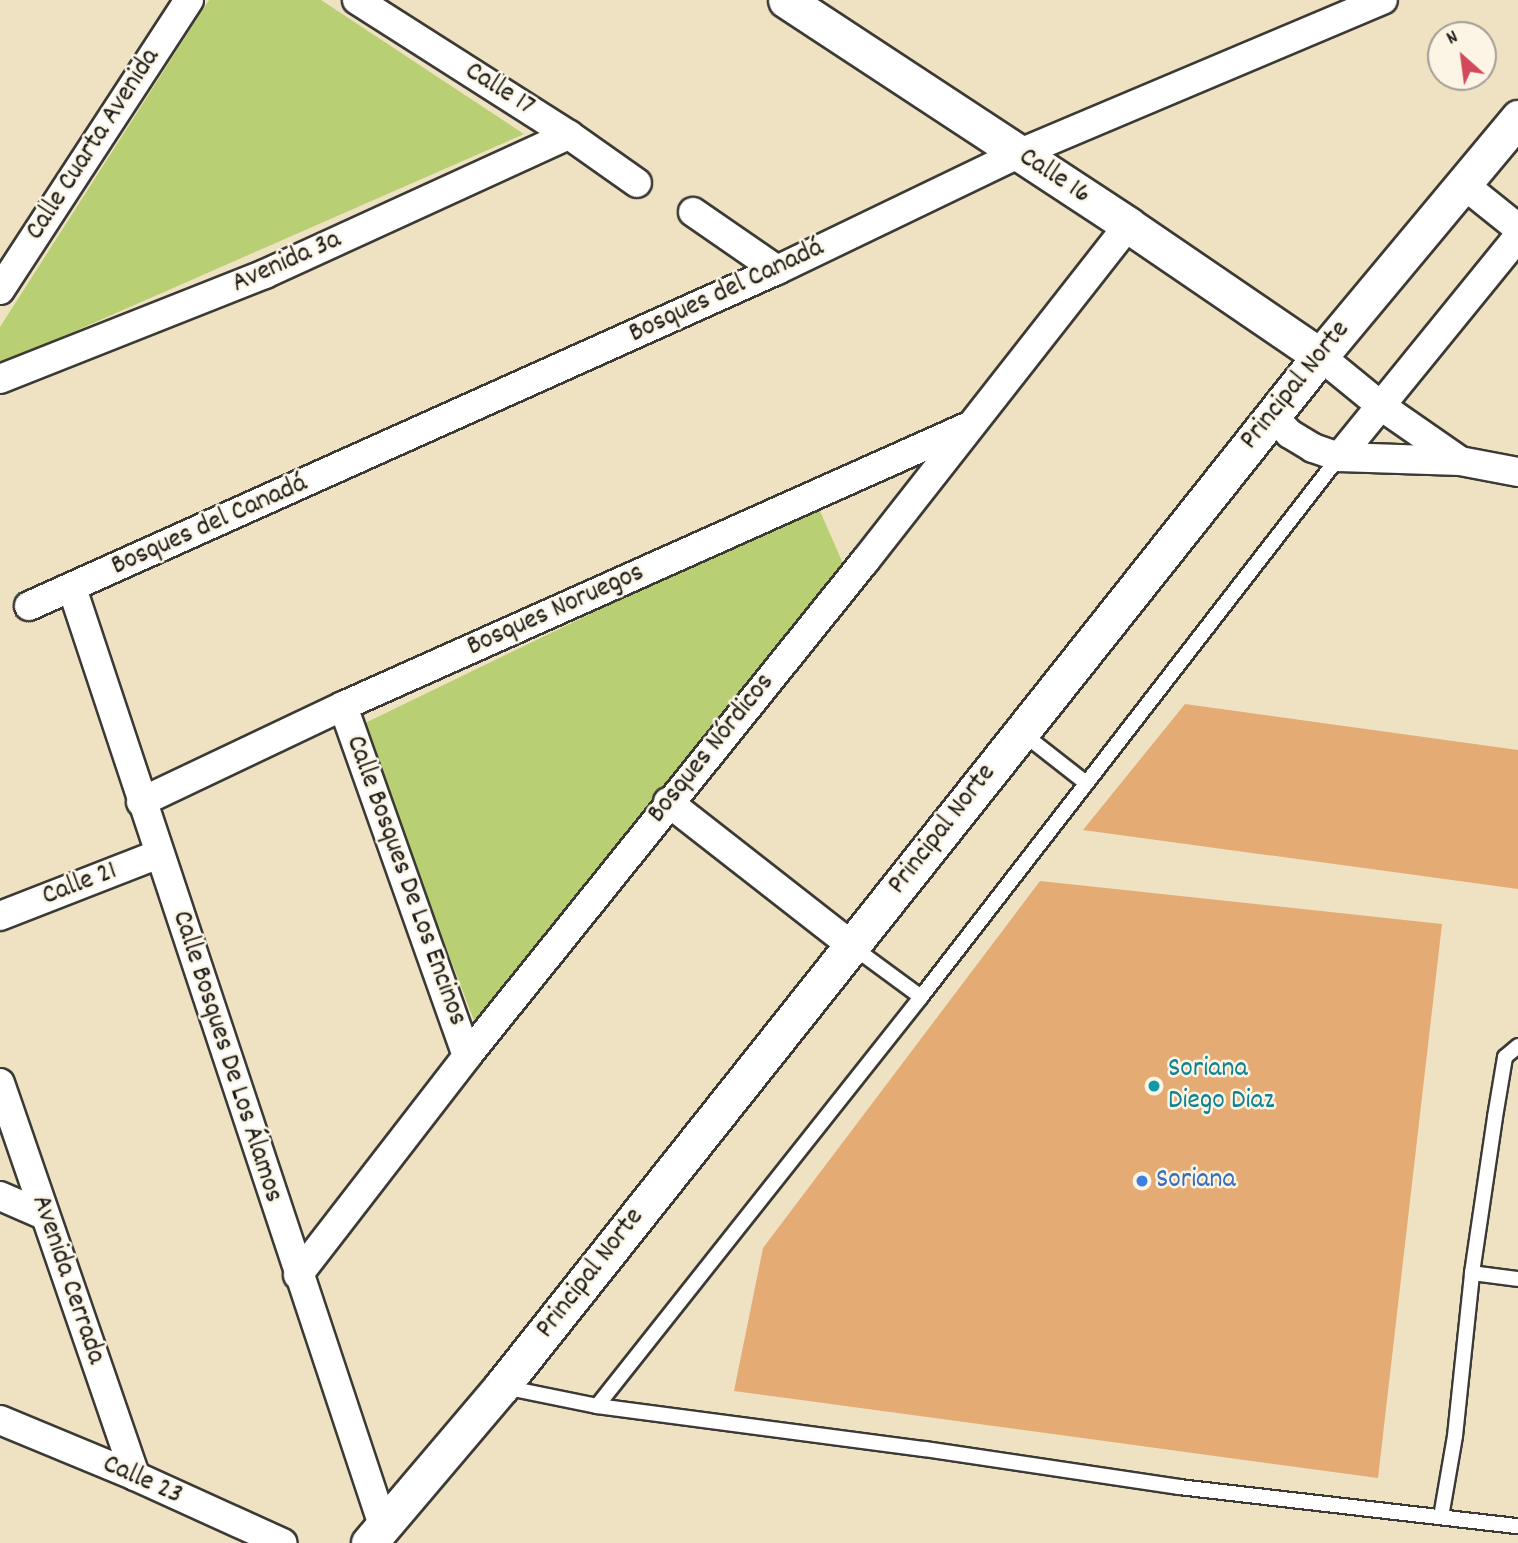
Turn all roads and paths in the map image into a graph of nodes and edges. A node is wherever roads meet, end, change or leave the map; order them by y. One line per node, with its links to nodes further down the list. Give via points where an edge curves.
1 (188, 0): 15 (street, Calle Cuarta Avenida)
2 (357, 0): 6 (street, Calle 17)
3 (1383, 0): 7 (street, Bosques del Canadá)
4 (801, 3): 7 (street, Calle 16)
5 (1518, 118): 9 (street, Principal Norte)
6 (569, 135): 8 (street, Calle 17); 17 (street, Avenida 3a, via 265,274)
7 (1018, 154): 11 (street, Calle 16); 14 (street, Bosques del Canadá)
8 (637, 183)
9 (1463, 184): 12 (street); 16 (street, Principal Norte)
10 (693, 212): 14 (street)
11 (1128, 225): 16 (street, Calle 16); 20 (street, Bosques Nórdicos)
12 (1518, 228)
13 (1518, 237): 18 (street)
14 (777, 270): 24 (street, Bosques del Canadá)
15 (0, 290)
16 (1320, 356): 18 (street); 19 (street, Principal Norte)
17 (0, 379)
18 (1381, 406): 21 (street); 22 (street)
19 (1272, 415): 21 (street, via 1313,448); 27 (street, Principal Norte)
20 (972, 425): 26 (street, Bosques Noruegos); 30 (street, Bosques Nórdicos)
21 (1339, 457): 22 (street); 28 (lane)
22 (1460, 461): 23 (street)
23 (1518, 471)
24 (72, 588): 25 (street, Bosques del Canadá); 29 (street, Calle Bosques De Los Álamos)
25 (29, 606)
26 (342, 706): 29 (street, Bosques Noruegos); 36 (street, Calle Bosques De Los Encinos)
27 (1021, 732): 28 (lane); 33 (street, Principal Norte)
28 (1086, 783): 34 (lane)
29 (141, 802): 31 (street, Calle Bosques De Los Álamos)
30 (668, 802): 33 (street); 36 (street, Bosques Nórdicos)
31 (159, 854): 32 (street, Calle 21); 41 (street, Calle Bosques De Los Álamos)
32 (0, 916)
33 (852, 946): 34 (lane); 43 (street, Principal Norte)
34 (921, 997): 44 (lane)
35 (1518, 1046): 40 (lane, via 1505,1058)
36 (467, 1056): 41 (street, Bosques Nórdicos)
37 (0, 1083): 39 (street, Avenida Cerrada)
38 (0, 1196): 39 (street)
39 (44, 1215): 46 (street, Avenida Cerrada)
40 (1472, 1273): 42 (lane); 47 (lane, via 1455,1436)
41 (298, 1275): 49 (street, Calle Bosques De Los Álamos)
42 (1518, 1279)
43 (502, 1386): 44 (lane); 49 (street, Principal Norte)
44 (597, 1406): 47 (lane, via 1179,1487)
45 (0, 1420): 46 (street, Calle 23)
46 (135, 1476): 50 (street, Calle 23)
47 (1441, 1517): 48 (lane)
48 (1518, 1527)
49 (376, 1534)
50 (283, 1543)

